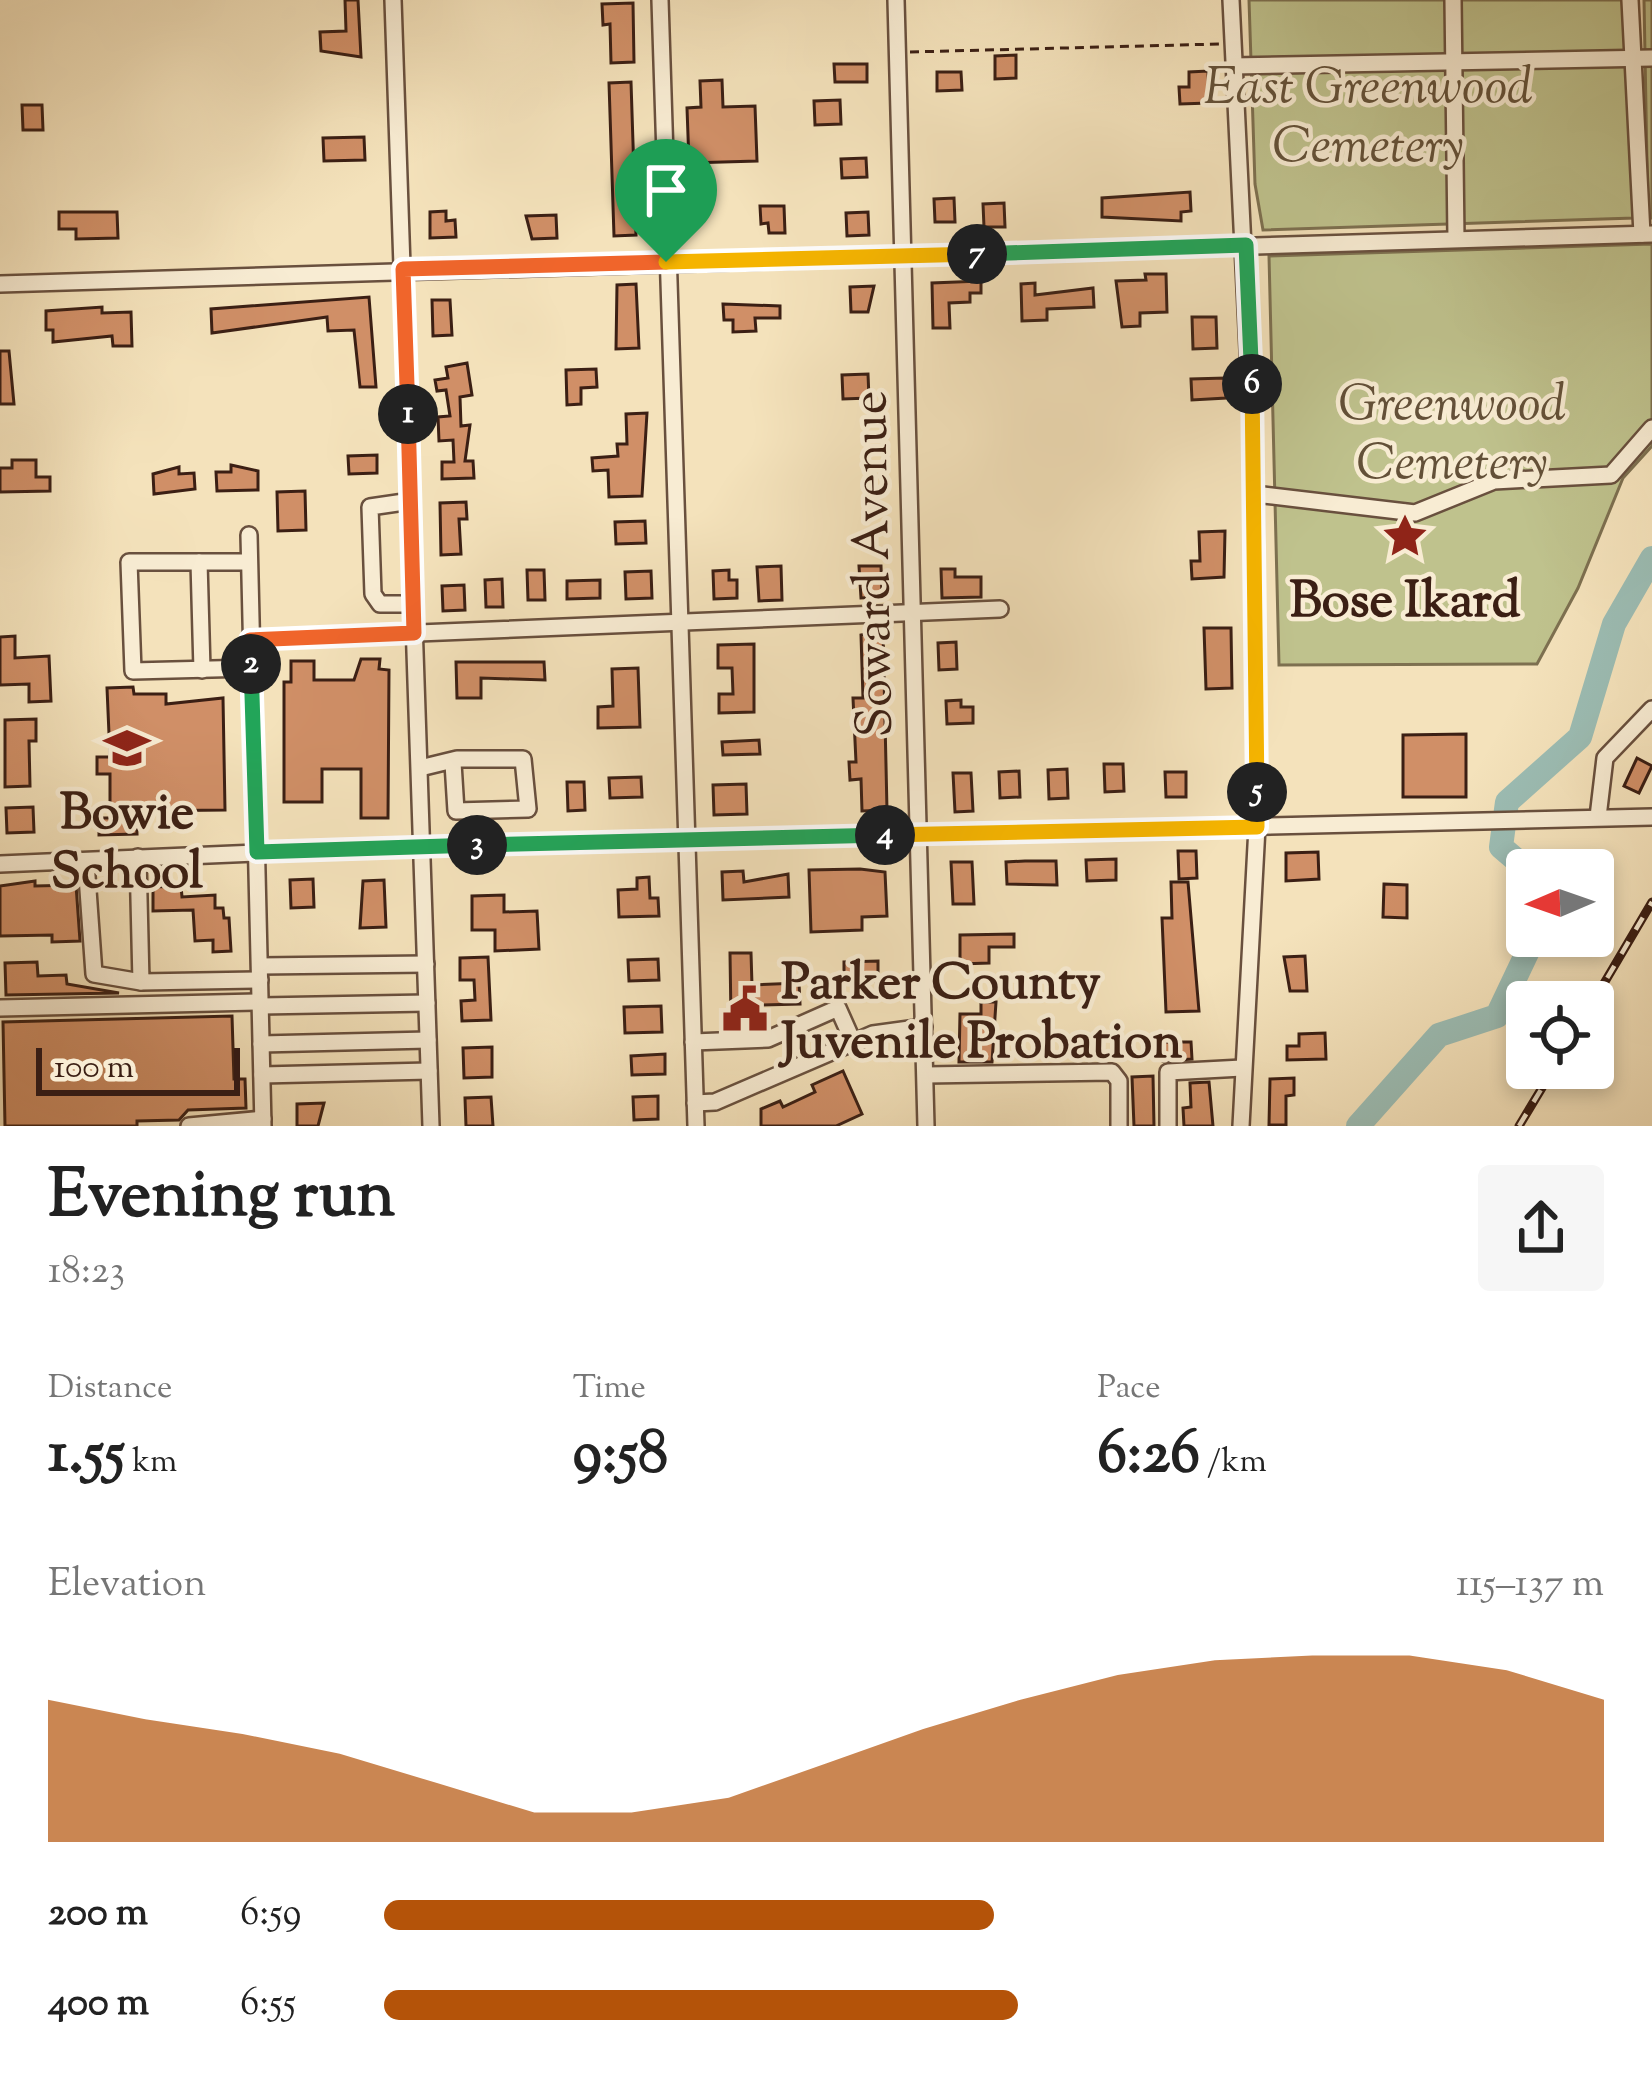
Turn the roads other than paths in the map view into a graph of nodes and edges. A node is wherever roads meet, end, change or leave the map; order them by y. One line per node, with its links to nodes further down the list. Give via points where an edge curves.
1 (393, 0): 16 (street)
2 (660, 0): 15 (street)
3 (896, 0): 14 (street, Soward Avenue)
4 (1231, 0): 10 (street)
5 (1454, 0): 9 (street)
6 (1630, 0): 7 (street)
7 (1631, 58): 8 (street); 9 (street); 11 (street)
8 (1652, 58)
9 (1454, 64): 10 (street); 12 (street)
10 (1233, 66): 13 (street)
11 (1647, 234): 12 (street)
12 (1456, 239): 13 (street)
13 (1246, 245): 14 (street); 19 (street)
14 (904, 256): 15 (street); 26 (street, Soward Avenue)
15 (666, 262): 16 (street); 27 (street)
16 (403, 269): 17 (street); 20 (street)
17 (0, 284)
18 (1652, 428): 19 (street, via 1610,475 1494,482 1415,513)
19 (1255, 494): 38 (street)
20 (410, 501): 24 (street); 24 (street, via 370,507 373,594 380,604)
21 (249, 535): 23 (street)
22 (199, 562): 23 (street); 31 (street); 31 (street, via 129,562 133,671)
23 (249, 562): 29 (street)
24 (414, 604): 28 (street)
25 (1000, 609): 26 (street)
26 (914, 612): 27 (street); 39 (street, Soward Avenue)
27 (680, 622): 28 (street); 40 (street)
28 (414, 633): 29 (street); 34 (street)
29 (250, 640): 30 (street)
30 (251, 668): 31 (street); 43 (street)
31 (202, 670)
32 (1652, 709): 36 (street, via 1605,758)
33 (453, 764): 34 (street); 35 (street, via 455,811); 35 (street, via 523,759)
34 (420, 767): 42 (street)
35 (528, 809): 41 (street)
36 (1598, 817): 37 (street); 38 (street)
37 (1652, 817)
38 (1257, 827): 39 (street); 58 (street)
39 (919, 834): 40 (street); 53 (street, Soward Avenue)
40 (687, 839): 41 (street); 55 (street)
41 (528, 843): 42 (street)
42 (423, 846): 43 (street); 47 (street)
43 (257, 852): 44 (street); 48 (street)
44 (138, 857): 45 (street); 49 (street)
45 (86, 862): 46 (street); 49 (street, via 94,974)
46 (0, 864)
47 (426, 964): 48 (street); 50 (street)
48 (260, 973): 49 (street); 51 (street)
49 (141, 982)
50 (427, 1003): 51 (street); 54 (street)
51 (261, 1004): 52 (street); 56 (street)
52 (0, 1008)
53 (924, 1027): 57 (street); 61 (street, Soward Avenue)
54 (428, 1040): 56 (street); 59 (street)
55 (693, 1042): 57 (street, via 768,1039 838,1008); 62 (street)
56 (262, 1044): 60 (street)
57 (854, 1044): 62 (street, via 715,1102)
58 (1242, 1068): 70 (street, via 1168,1072); 71 (street)
59 (429, 1072): 60 (street); 66 (street)
60 (262, 1075): 63 (street)
61 (926, 1075): 68 (street, Soward Avenue); 69 (street, via 1112,1072)
62 (695, 1103): 67 (street)
63 (263, 1122): 64 (street)
64 (231, 1123): 65 (street)
65 (195, 1125)
66 (431, 1126)
67 (696, 1126)
68 (926, 1126)
69 (1119, 1126)
70 (1168, 1126)
71 (1240, 1126)

